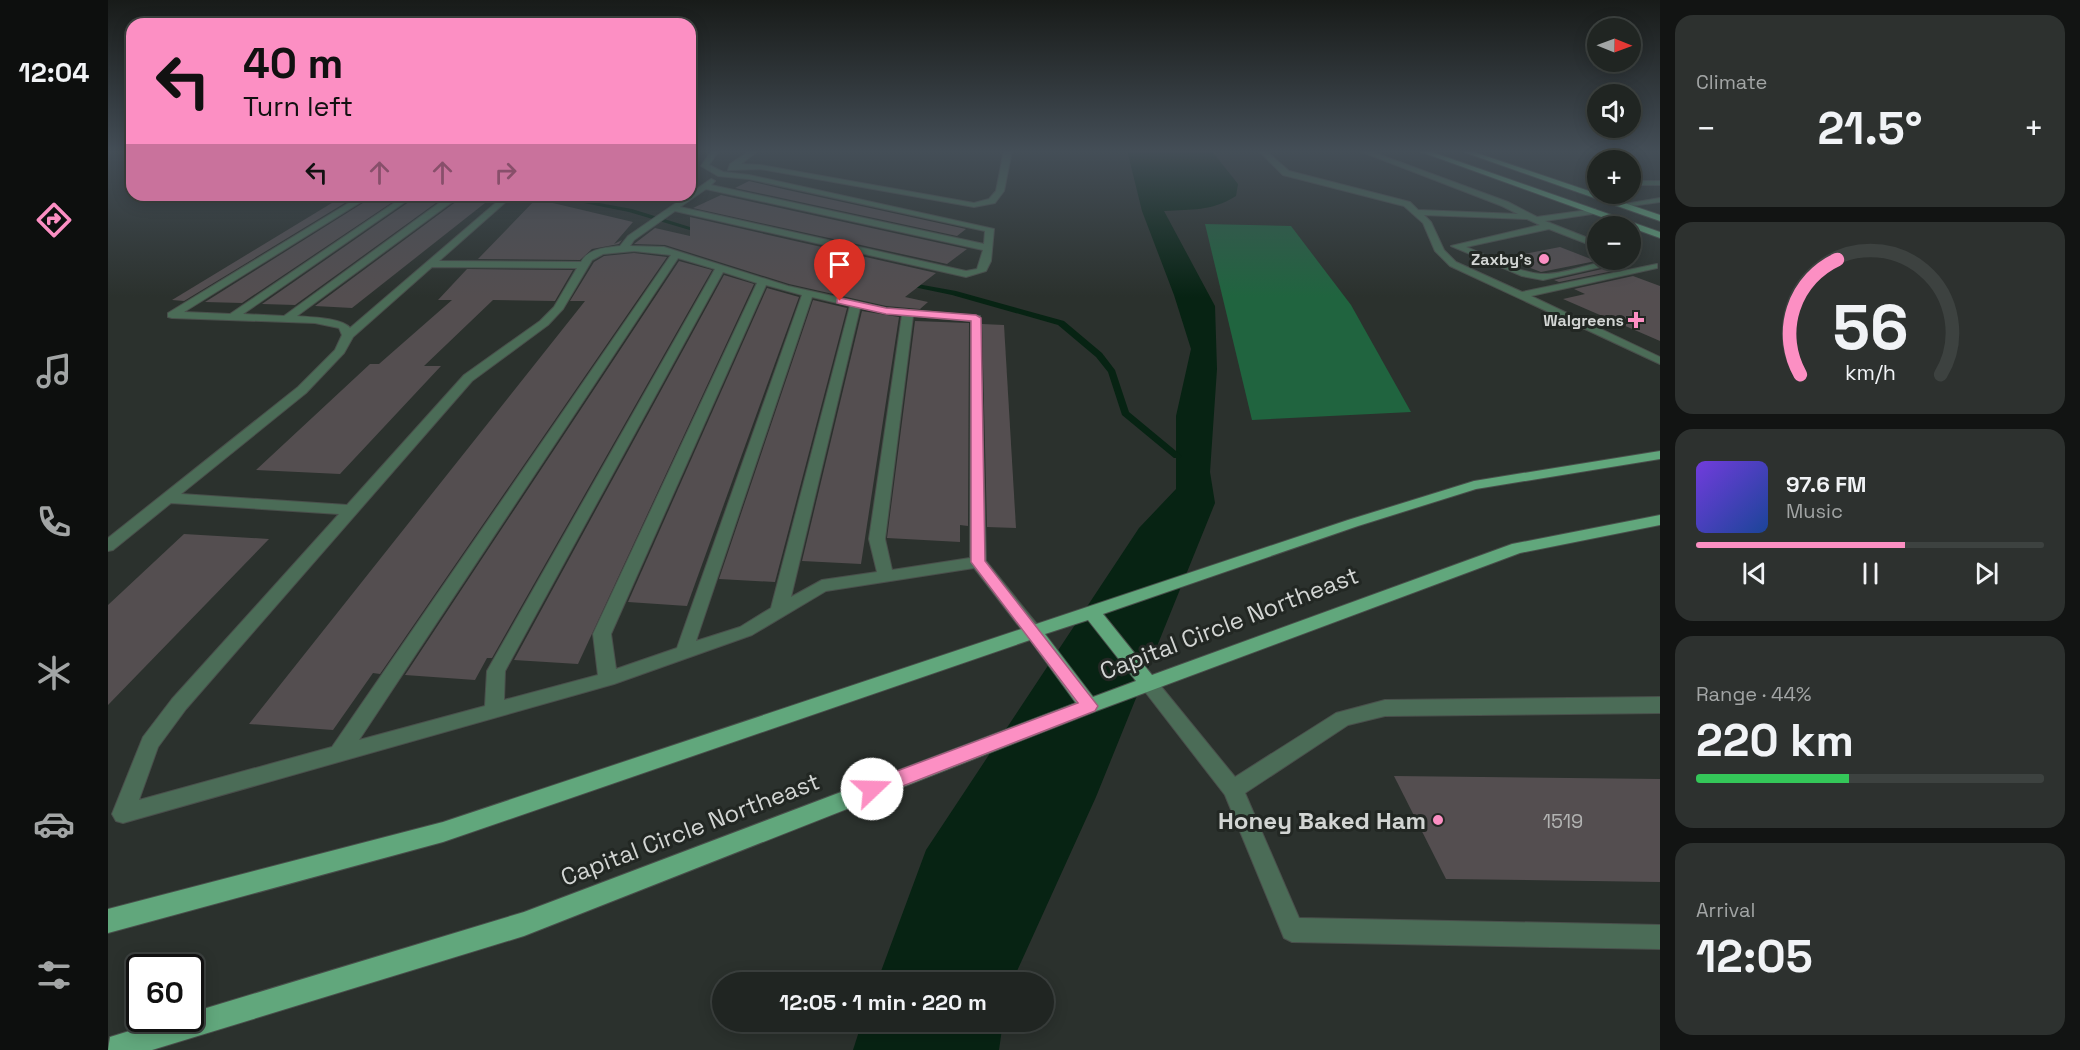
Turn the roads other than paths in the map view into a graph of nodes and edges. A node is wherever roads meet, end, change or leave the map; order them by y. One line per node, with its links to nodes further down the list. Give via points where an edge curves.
1 (764, 199): 26 (lane)
2 (851, 199): 26 (lane, via 990,229)
3 (941, 199): 4 (lane, via 974,205)
4 (994, 199)
5 (1387, 199): 18 (lane, via 1407,204)
6 (1492, 199): 20 (lane)
7 (1558, 199): 17 (main road)
8 (1605, 199): 15 (main road)
9 (1660, 200): 15 (lane)
10 (358, 201): 40 (lane, via 172,315)
11 (402, 201): 40 (lane)
12 (447, 201): 41 (lane)
13 (503, 201): 30 (lane)
14 (683, 201): 16 (lane)
15 (1623, 205): 17 (main road); 19 (main road)
16 (669, 211): 25 (lane, via 631,238); 26 (lane, via 966,274 981,271)
17 (1592, 211): 20 (lane); 22 (main road)
18 (1416, 212): 20 (lane); 27 (lane, via 1434,231)
19 (1660, 218)
20 (1532, 219): 21 (lane)
21 (1550, 226): 23 (lane); 24 (lane)
22 (1660, 235)
23 (1587, 241)
24 (1458, 246): 27 (lane); 33 (lane, via 1525,274 1543,277)
25 (624, 248): 28 (lane); 31 (lane, via 601,251)
26 (988, 248)
27 (1440, 250): 37 (lane, via 1453,264)
28 (676, 254): 32 (lane); 60 (lane)
29 (1641, 262): 34 (lane)
30 (429, 264): 31 (lane); 42 (lane)
31 (584, 265): 46 (lane, via 558,309 468,378)
32 (721, 267): 35 (lane); 59 (lane, via 496,671)
33 (1587, 267)
34 (1657, 268): 37 (lane, via 1561,291)
35 (763, 281): 36 (lane); 55 (lane, via 602,634)
36 (808, 293): 38 (lane); 54 (lane)
37 (1519, 296): 43 (lane)
38 (856, 304): 39 (lane); 51 (lane)
39 (908, 313): 49 (lane, via 976,318); 50 (lane, via 877,539)
40 (232, 317): 41 (lane)
41 (286, 319): 42 (lane, via 343,326)
42 (348, 335): 45 (lane, via 340,351 302,390)
43 (1660, 361)
44 (1660, 455): 52 (main road, via 1474,485)
45 (168, 498): 46 (lane); 48 (lane)
46 (352, 510): 60 (lane, via 179,704 150,743 123,814)
47 (1660, 520): 56 (main road, Capital Circle Northeast, via 1516,548)
48 (108, 546)
49 (978, 562): 50 (lane); 53 (lane)
50 (886, 576): 51 (lane, via 822,586)
51 (779, 611): 54 (lane, via 746,631)
52 (1092, 613): 53 (main road); 56 (main road)
53 (1034, 633): 58 (main road); 62 (main road, via 443,832)
54 (684, 652): 55 (lane)
55 (608, 679): 59 (lane)
56 (1149, 684): 58 (main road, Capital Circle Northeast); 61 (lane)
57 (1660, 705): 61 (lane, via 1385,708 1343,718)
58 (1089, 706): 64 (main road, Capital Circle Northeast, via 524,924)
59 (494, 712): 60 (lane)
60 (338, 755)
61 (1233, 790): 63 (lane, via 1292,930)
62 (108, 921)
63 (1660, 938)
64 (110, 1050)

